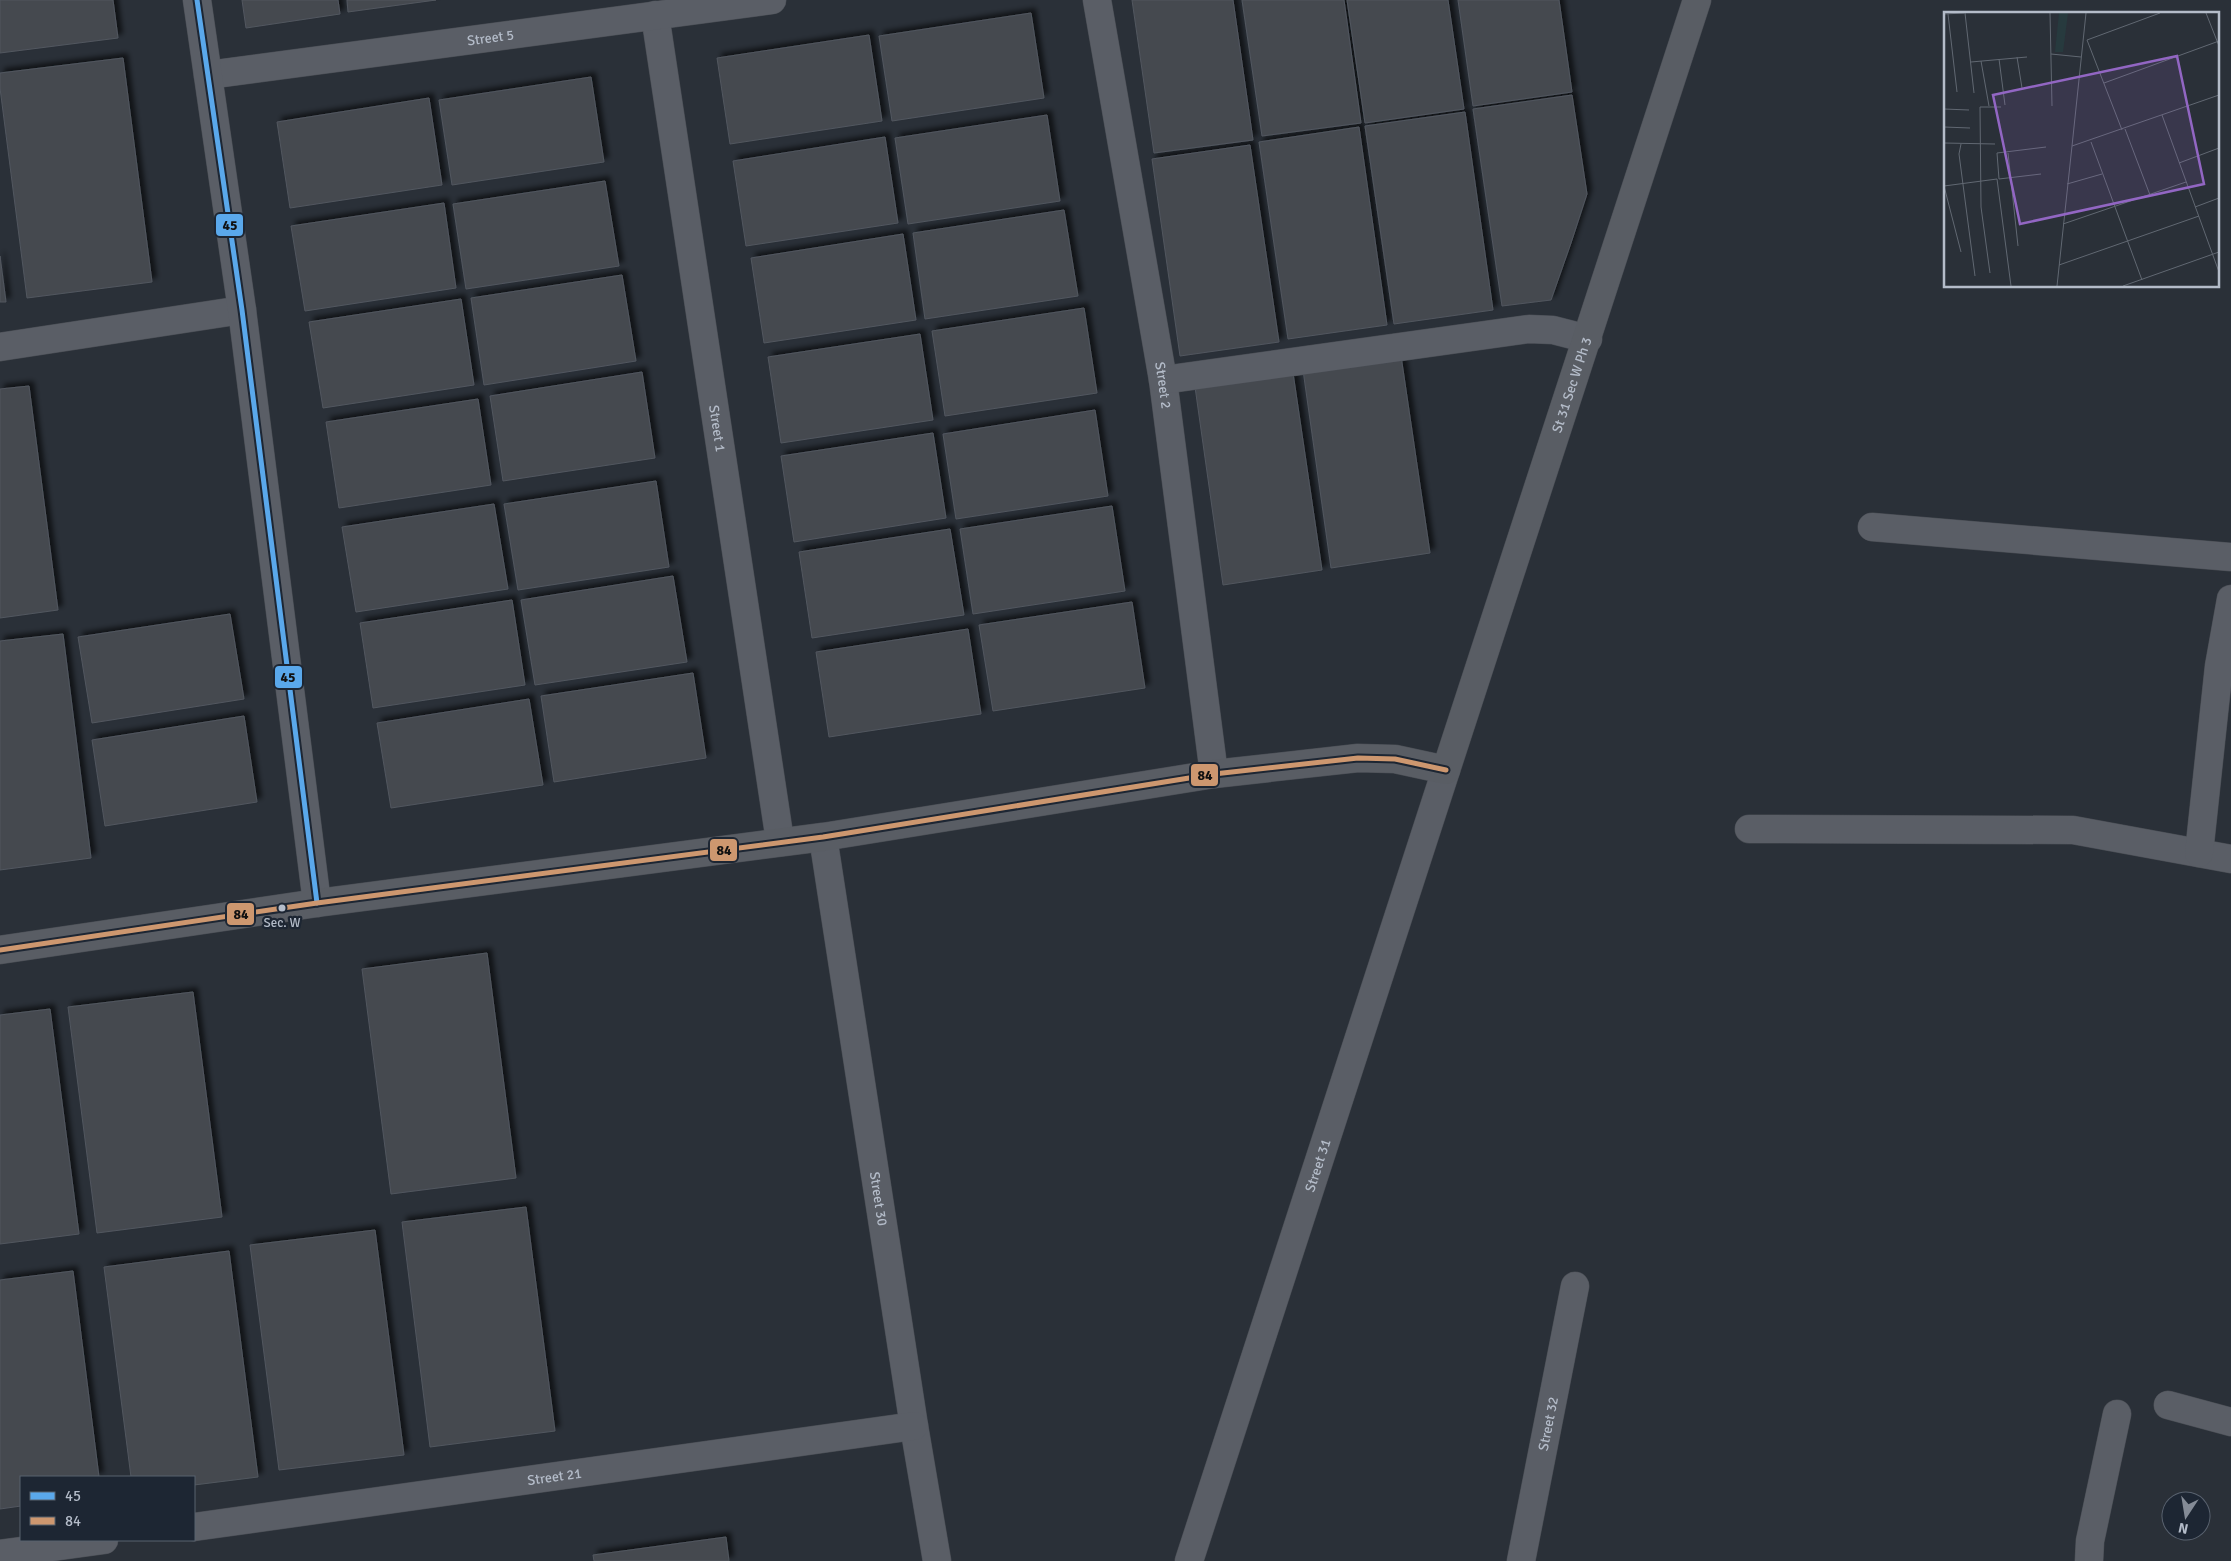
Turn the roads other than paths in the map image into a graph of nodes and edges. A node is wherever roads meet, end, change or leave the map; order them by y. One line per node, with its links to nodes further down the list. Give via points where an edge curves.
1 (197, 0): 6 (street)
2 (772, 0): 5 (street, Street 5)
3 (1097, 0): 10 (street, Street 2)
4 (1697, 0): 8 (main road, St 31 Sec W Ph 3)
5 (655, 15): 6 (street, Street 5); 18 (street, Street 1)
6 (208, 75): 7 (street)
7 (242, 310): 9 (street); 21 (street)
8 (1588, 339): 10 (street, via 1553,330 1529,329); 14 (main road, St 31 Sec W Ph 3)
9 (0, 347)
10 (1163, 380): 15 (street, Street 2)
11 (1872, 527): 12 (street)
12 (2231, 558)
13 (2231, 598): 19 (street, via 2219,666)
14 (1446, 770): 15 (main road, via 1395,759 1358,758); 32 (street, Street 31)
15 (1214, 774): 17 (main road)
16 (1748, 829): 19 (street, via 2073,830)
17 (823, 837): 18 (main road); 27 (street, Street 30)
18 (780, 841): 21 (main road)
19 (2199, 853): 20 (street)
20 (2231, 859)
21 (317, 904): 22 (main road)
22 (0, 950)
23 (1575, 1286): 33 (street, Street 32)
24 (2168, 1405): 26 (street)
25 (2117, 1414): 34 (street, via 2090,1541)
26 (2231, 1422)
27 (914, 1426): 28 (street, Street 21); 31 (street, Street 30)
28 (195, 1527)
29 (97, 1541): 30 (street)
30 (0, 1554)
31 (937, 1561)
32 (1189, 1561)
33 (1521, 1561)
34 (2089, 1561)

